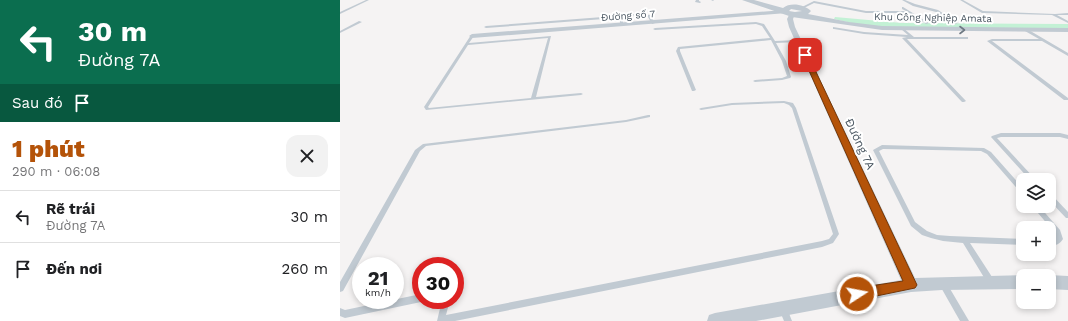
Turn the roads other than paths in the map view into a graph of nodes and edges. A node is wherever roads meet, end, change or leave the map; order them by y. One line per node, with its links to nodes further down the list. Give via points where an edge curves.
1 (368, 0): 11 (lane)
2 (746, 0): 9 (street, Khu Công Nghiệp Amata)
3 (773, 0): 9 (street, Khu Công Nghiệp Amata)
4 (808, 0): 7 (lane)
5 (903, 0): 18 (lane, via 937,11)
6 (961, 0): 12 (lane, via 982,12)
7 (814, 2): 9 (lane); 10 (lane, via 866,12)
8 (903, 8): 10 (lane)
9 (795, 11): 17 (street, Khu Công Nghiệp Amata, via 856,19); 21 (street, Đường số 7); 24 (street, Khu Công Nghiệp Amata, via 864,27); 34 (street, Đường 7A, via 790,19)
10 (910, 12): 17 (lane)
11 (340, 13)
12 (1054, 14): 13 (lane); 16 (lane)
13 (1068, 14)
14 (603, 18): 19 (lane)
15 (360, 22): 27 (lane)
16 (1068, 22): 18 (street, Khu Công Nghiệp Amata)
17 (927, 23): 18 (street, Khu Công Nghiệp Amata)
18 (956, 23)
19 (519, 24): 22 (lane); 28 (lane)
20 (621, 25): 21 (street, Đường số 7); 21 (lane, via 621,19 633,15 649,16); 28 (street, Đường số 7)
21 (654, 26): 32 (lane, via 756,23 763,25)
22 (486, 27)
23 (834, 28): 30 (lane)
24 (903, 29): 25 (street, Khu Công Nghiệp Amata, one-way to 25); 30 (lane)
25 (1026, 30): 26 (street, Khu Công Nghiệp Amata); 33 (lane)
26 (1068, 30)
27 (340, 32)
28 (517, 33): 29 (street, Đường số 7)
29 (472, 36): 35 (lane)
30 (912, 37): 31 (lane); 42 (lane, via 904,38)
31 (968, 38)
32 (773, 40): 34 (lane); 37 (lane, via 789,77); 38 (lane, via 678,48)
33 (1043, 40): 36 (lane); 41 (lane, via 988,41)
34 (798, 41): 61 (street, Đường 7A)
35 (467, 44): 40 (lane, via 550,38); 40 (lane, via 426,107 428,109)
36 (1068, 55)
37 (755, 81)
38 (694, 90)
39 (581, 94): 40 (lane)
40 (533, 99)
41 (1066, 99)
42 (964, 101)
43 (700, 109): 67 (lane, via 764,102 791,104 836,234 831,241)
44 (648, 116): 62 (lane, via 626,121 425,145 418,150)
45 (1068, 137): 46 (lane, via 994,137)
46 (1027, 173)
47 (1016, 184): 53 (lane, via 989,153 982,149 882,147 876,150 913,224 930,237)
48 (1056, 203): 50 (lane)
49 (1041, 213): 51 (lane)
50 (1068, 216)
51 (1048, 221)
52 (1056, 230): 55 (lane, via 1060,239)
53 (965, 240): 54 (lane); 57 (lane)
54 (1016, 242)
55 (1056, 242)
56 (942, 282): 57 (street); 61 (street); 69 (lane)
57 (991, 282): 58 (street)
58 (1016, 282)
59 (1056, 282): 60 (street)
60 (1068, 283)
61 (911, 285): 66 (street)
62 (340, 289)
63 (412, 300): 65 (lane, via 345,314)
64 (444, 309): 67 (lane)
65 (340, 312)
66 (785, 315): 68 (street)
67 (441, 321)
68 (715, 321)
69 (965, 321)

